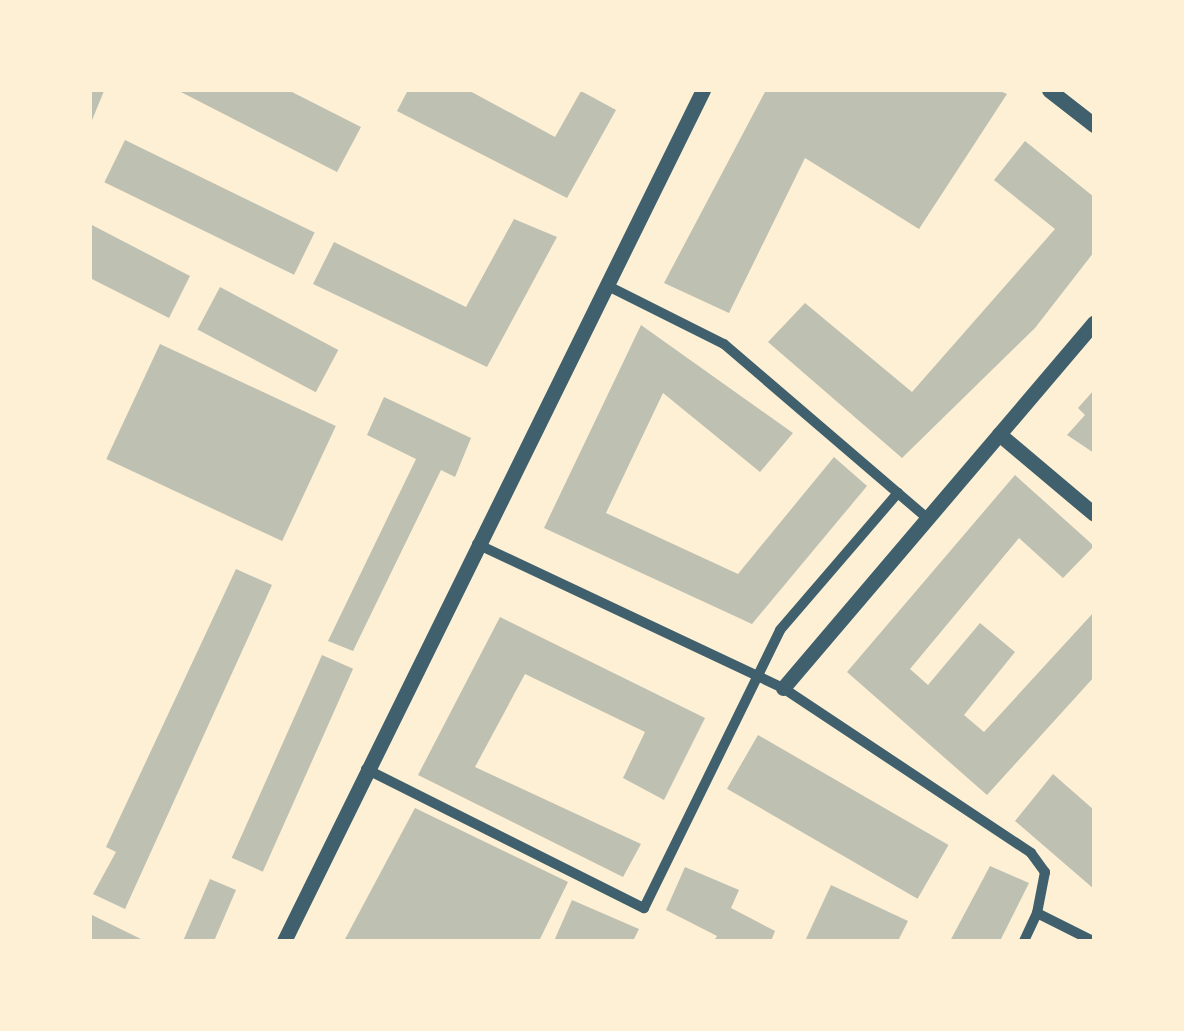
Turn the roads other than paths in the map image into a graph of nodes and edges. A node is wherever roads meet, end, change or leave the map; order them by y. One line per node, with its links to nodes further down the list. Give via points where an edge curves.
1 (703, 90): 4 (street)
2 (1049, 90): 3 (street)
3 (1094, 125)
4 (606, 285): 7 (street, via 724,344); 10 (street)
5 (1094, 322): 6 (street)
6 (999, 434): 8 (street); 9 (street)
7 (898, 493): 9 (street); 11 (street, via 780,630)
8 (1094, 514)
9 (928, 518): 12 (street)
10 (476, 543): 11 (street); 13 (street)
11 (754, 674): 12 (street); 13 (street, via 644,908)
12 (783, 688): 14 (street, via 1032,853 1045,872)
13 (366, 770): 15 (street)
14 (1038, 913): 16 (street); 17 (street)
15 (284, 941)
16 (1024, 941)
17 (1093, 941)

